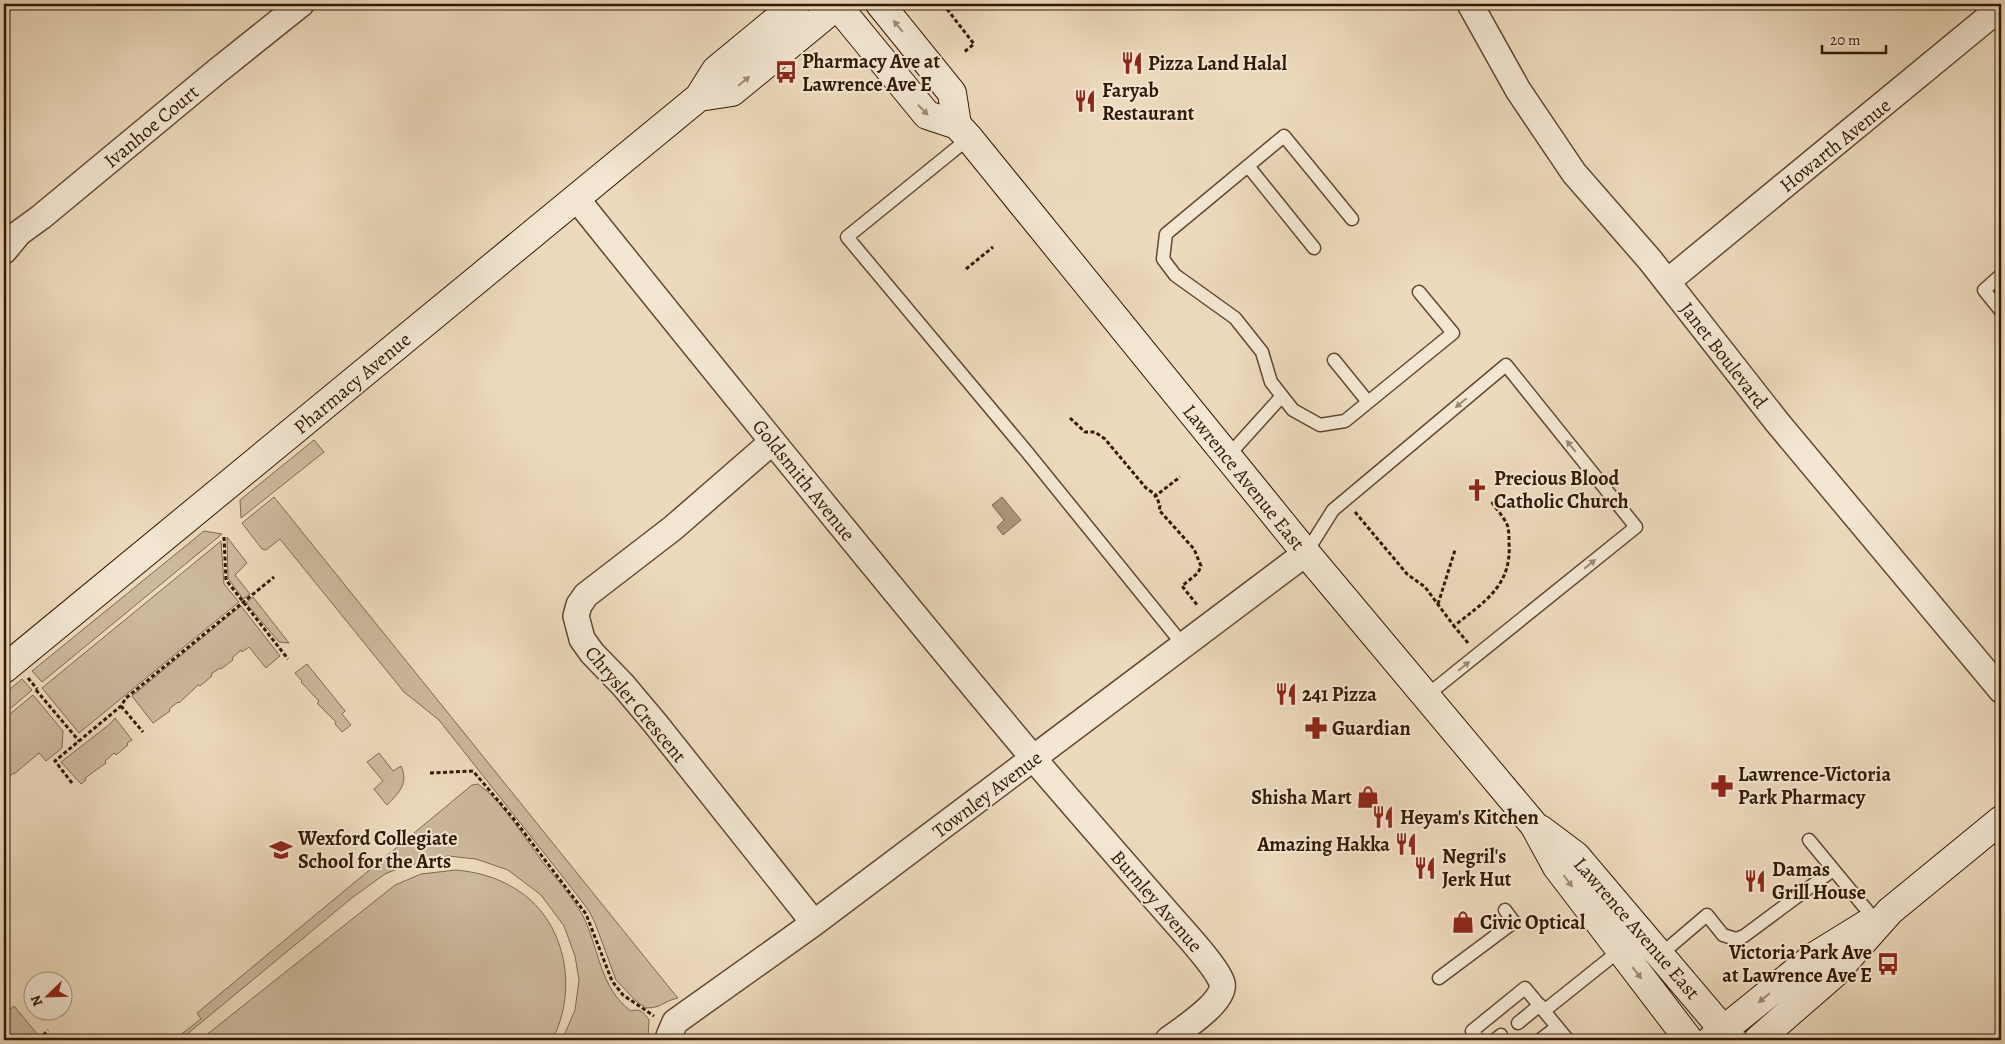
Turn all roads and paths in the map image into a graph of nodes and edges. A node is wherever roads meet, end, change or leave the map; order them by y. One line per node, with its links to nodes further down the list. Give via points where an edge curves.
1 (301, 4): 16 (street, Ivanhoe Court, via 19,233)
2 (796, 4): 9 (main road, Pharmacy Avenue, via 716,70)
3 (837, 4): 9 (main road, Pharmacy Avenue, one-way to 3, via 732,92); 10 (main road, one-way to 10, via 927,115)
4 (880, 4): 10 (main road, Lawrence Avenue East, one-way to 4, via 952,94)
5 (943, 4): 8 (path, via 974,44)
6 (1470, 4): 19 (street, Janet Boulevard, via 1518,90 1574,173)
7 (2001, 7): 19 (street, Howarth Avenue)
8 (963, 53)
9 (700, 98): 12 (main road, Pharmacy Avenue)
10 (963, 132): 27 (main road, Lawrence Avenue East); 40 (lane, via 847,237)
11 (1248, 166): 13 (lane, via 1284,136); 15 (lane); 23 (lane, via 1166,234 1163,259 1175,275 1235,318 1262,352 1271,382)
12 (576, 198): 26 (street, Goldsmith Avenue); 43 (main road, Pharmacy Avenue)
13 (1352, 219)
14 (993, 247): 17 (path)
15 (1314, 248)
16 (4, 251)
17 (966, 269)
18 (2001, 275): 21 (lane, via 1984,290)
19 (1667, 282): 44 (street, Janet Boulevard, via 1777,422)
20 (1419, 292): 24 (lane, via 1453,333)
21 (2001, 311)
22 (1334, 360): 24 (lane)
23 (1282, 396): 24 (lane, via 1294,410 1320,425 1345,421); 27 (lane)
24 (1368, 402)
25 (1070, 418): 29 (path, via 1085,432 1095,432 1105,438)
26 (772, 442): 49 (street, Goldsmith Avenue); 58 (street, Chrysler Crescent, via 673,528 586,595 576,616 582,639 592,653 655,723)
27 (1227, 457): 34 (main road, Lawrence Avenue East)
28 (1180, 477): 29 (path)
29 (1155, 496): 38 (path, via 1159,510 1194,549 1199,560 1198,573 1182,586)
30 (1345, 500): 34 (lane, via 1333,510); 37 (path, via 1407,574 1424,587); 41 (lane, one-way to 30, via 1636,527 1506,365)
31 (1491, 501): 39 (path, via 1508,526 1510,555 1507,569 1494,593)
32 (224, 537): 36 (path, via 226,580)
33 (1455, 550): 37 (path)
34 (1306, 553): 40 (street, Townley Avenue); 45 (main road, Lawrence Avenue East)
35 (274, 577): 36 (path)
36 (242, 602): 42 (path); 46 (path, via 126,698)
37 (1438, 605): 39 (path)
38 (1200, 608)
39 (1454, 626): 41 (path)
40 (1184, 646): 49 (street, Townley Avenue)
41 (1477, 655): 45 (lane, one-way to 41)
42 (288, 659)
43 (14, 672): 48 (path, via 37,690)
44 (2001, 690)
45 (1426, 696): 53 (main road, Lawrence Avenue East)
46 (121, 706): 47 (path); 48 (path)
47 (143, 732)
48 (79, 741): 51 (path, via 55,761)
49 (1034, 759): 58 (street, Townley Avenue); 70 (street, Burnley Avenue, via 1220,978 1222,994 1214,1004)
50 (430, 772): 63 (path, via 473,771 586,914 612,981 623,995)
51 (72, 783)
52 (2001, 820): 57 (main road)
53 (1534, 825): 59 (main road, Lawrence Avenue East, one-way to 59, via 1557,867); 60 (main road, Lawrence Avenue East, via 1576,856)
54 (1810, 840): 55 (lane)
55 (1833, 870): 57 (lane); 60 (lane, via 1744,936 1736,939 1723,935 1707,915)
56 (1505, 910): 61 (lane, via 1514,922)
57 (1883, 915): 67 (main road, one-way to 67, via 1814,956); 75 (main road, via 1834,974)
58 (814, 924): 68 (street, Townley Avenue, via 676,1022)
59 (1619, 951): 62 (lane); 74 (main road, Lawrence Avenue East, one-way to 74)
60 (1660, 954): 67 (main road, Lawrence Avenue East)
61 (1439, 978)
62 (1542, 1008): 64 (lane); 65 (lane); 71 (lane, via 1525,988 1472,1031)
63 (654, 1016)
64 (1518, 1023)
65 (1557, 1027): 72 (lane); 73 (lane)
66 (48, 1030): 69 (path)
67 (1722, 1037)
68 (670, 1038)
69 (39, 1040)
70 (1168, 1040)
71 (1479, 1040)
72 (1540, 1040)
73 (1568, 1040)
74 (1689, 1040)
75 (1758, 1040)

